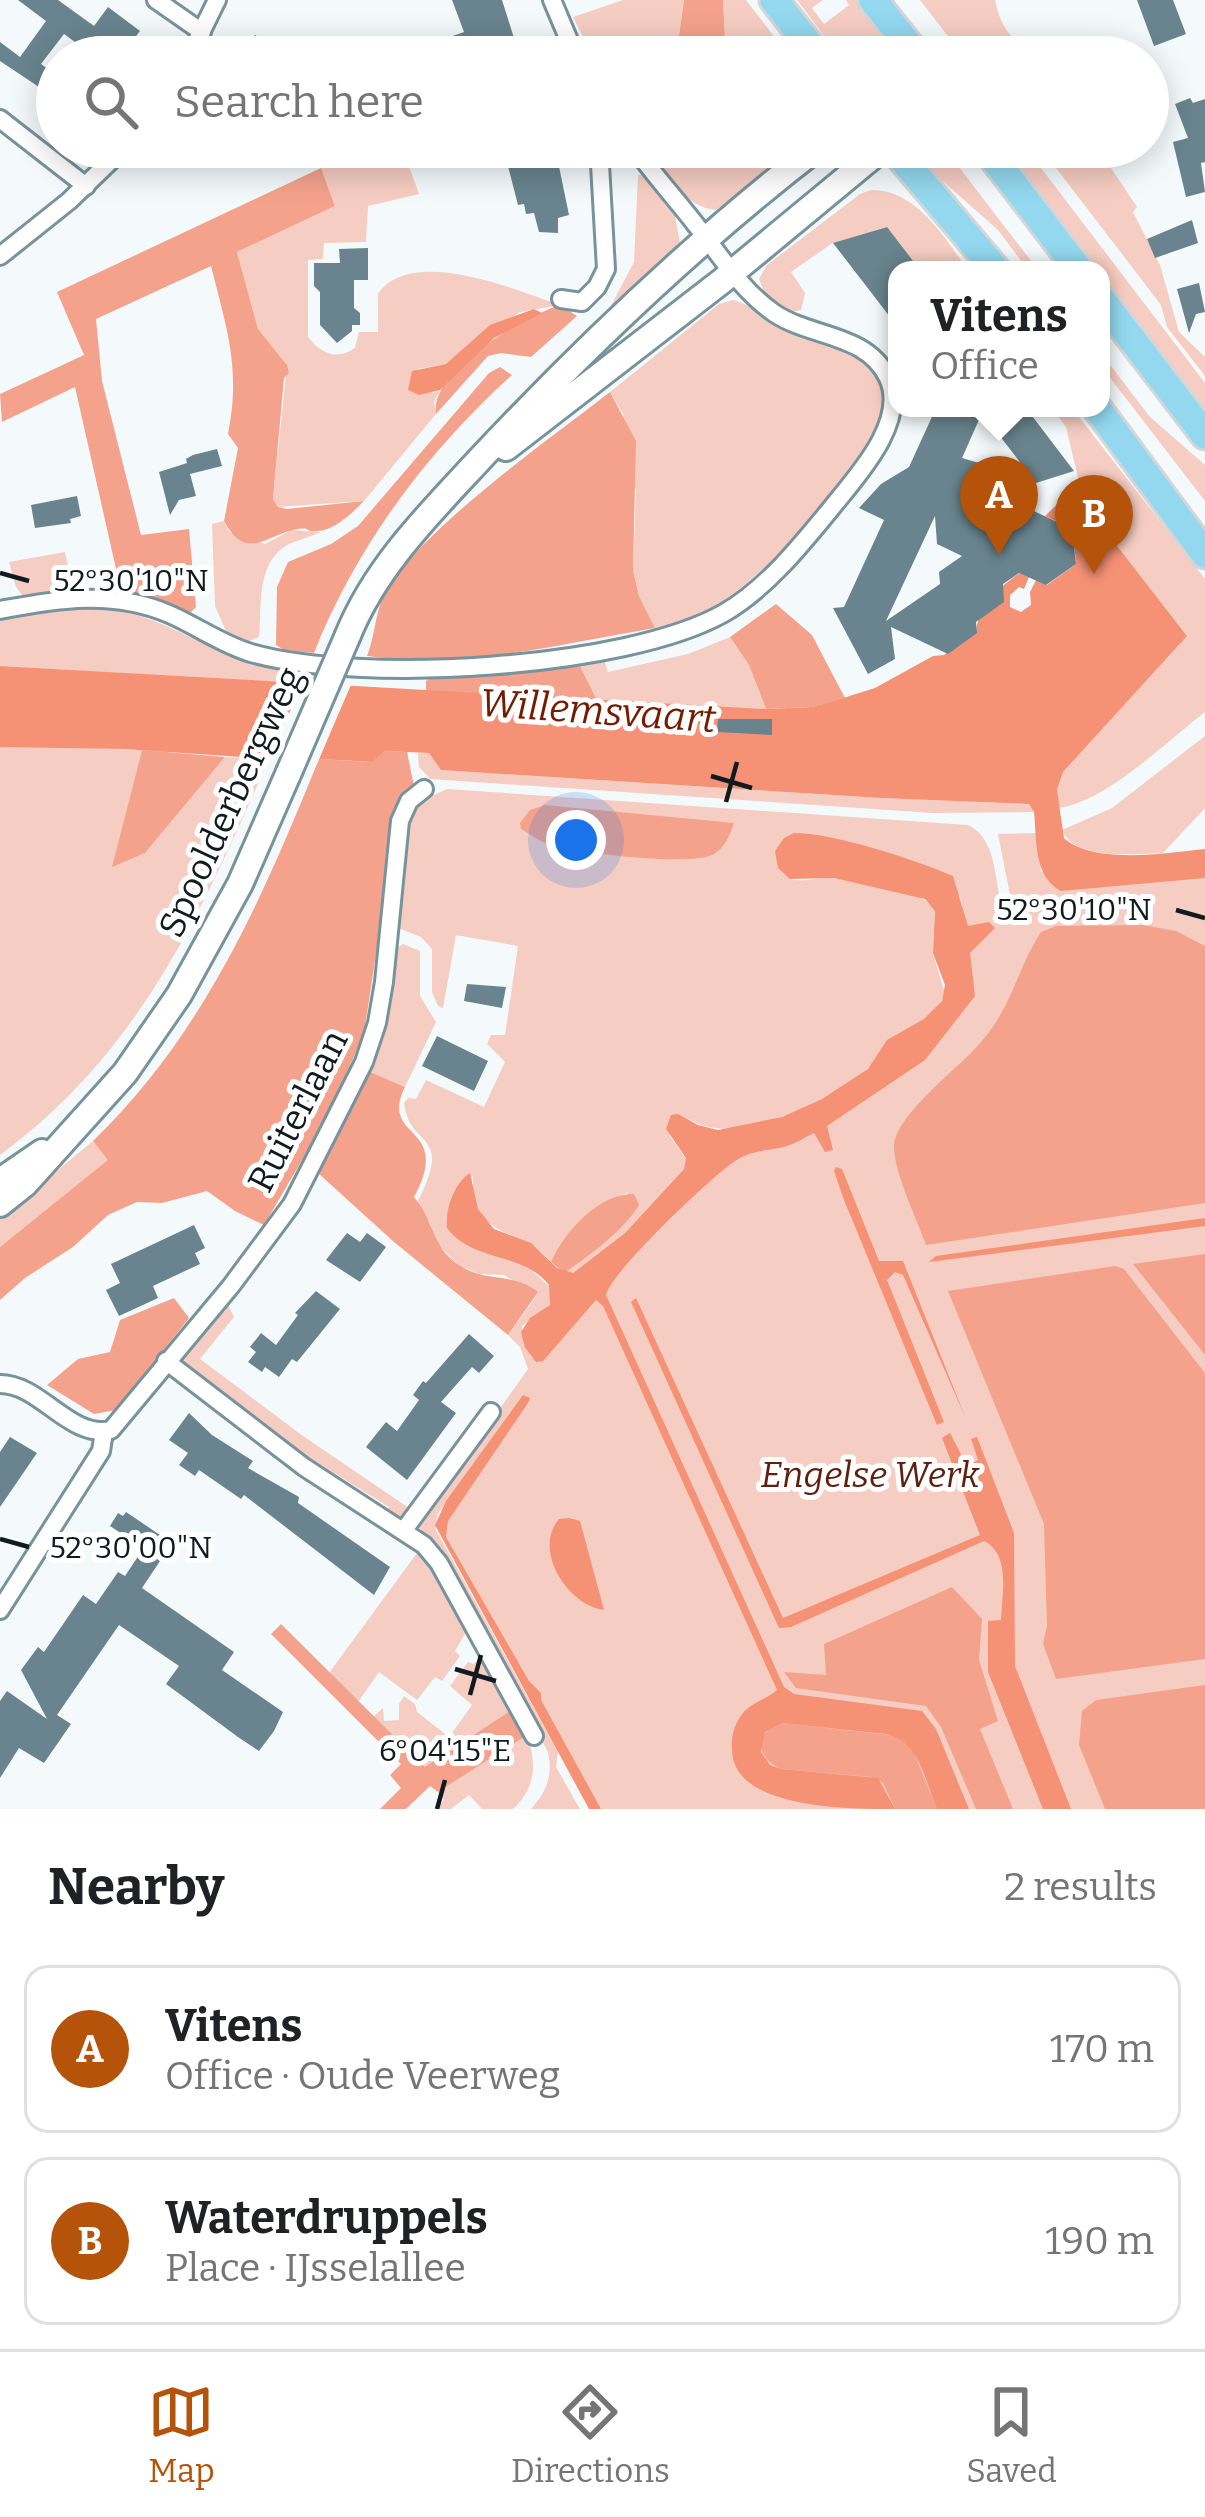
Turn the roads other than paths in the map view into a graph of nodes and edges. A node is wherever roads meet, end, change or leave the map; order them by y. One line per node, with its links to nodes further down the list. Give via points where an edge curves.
1 (156, 0): 6 (street)
2 (218, 0): 6 (street)
3 (552, 0): 8 (street)
4 (774, 0): 9 (main road)
5 (873, 0): 10 (main road)
6 (202, 32): 7 (street)
7 (200, 36)
8 (567, 36)
9 (802, 36)
10 (901, 36)
11 (0, 119): 12 (street)
12 (36, 147)
13 (62, 168): 21 (street)
14 (104, 168): 21 (street)
15 (600, 168): 27 (street, via 606,269 582,302)
16 (651, 168): 22 (street)
17 (792, 168): 22 (main road, Spoolderbergweg)
18 (862, 168): 26 (main road, Spoolderbergweg)
19 (906, 168): 24 (main road)
20 (1001, 168): 25 (main road)
21 (86, 187): 23 (street)
22 (706, 238): 26 (street); 33 (main road, Spoolderbergweg, via 572,360)
23 (0, 256)
24 (988, 261)
25 (1072, 261)
26 (732, 272): 29 (street, via 776,314 869,352); 33 (main road, Spoolderbergweg)
27 (561, 299)
28 (1110, 311): 32 (main road)
29 (888, 381)
30 (889, 417): 35 (street, via 868,460 814,530 748,597 701,624 595,652 420,670 305,662 251,653 116,599)
31 (1104, 417): 34 (main road)
32 (1205, 435)
33 (452, 490): 37 (main road, Spoolderbergweg, bridge, via 389,563 348,635 240,884 179,995)
34 (1205, 554)
35 (0, 610)
36 (424, 789): 40 (street, Ruiterlaan, via 400,820 384,982 364,1062 292,1204)
37 (64, 1138): 38 (main road, Spoolderbergweg); 39 (main road, Spoolderbergweg)
38 (0, 1181)
39 (0, 1204)
40 (166, 1361): 43 (street, Ruiterlaan); 44 (street, via 304,1467)
41 (0, 1384): 43 (street)
42 (491, 1412): 44 (street)
43 (104, 1432): 45 (street, Ruiterlaan, via 101,1451)
44 (404, 1530): 46 (street, via 436,1558)
45 (0, 1610)
46 (533, 1736)

